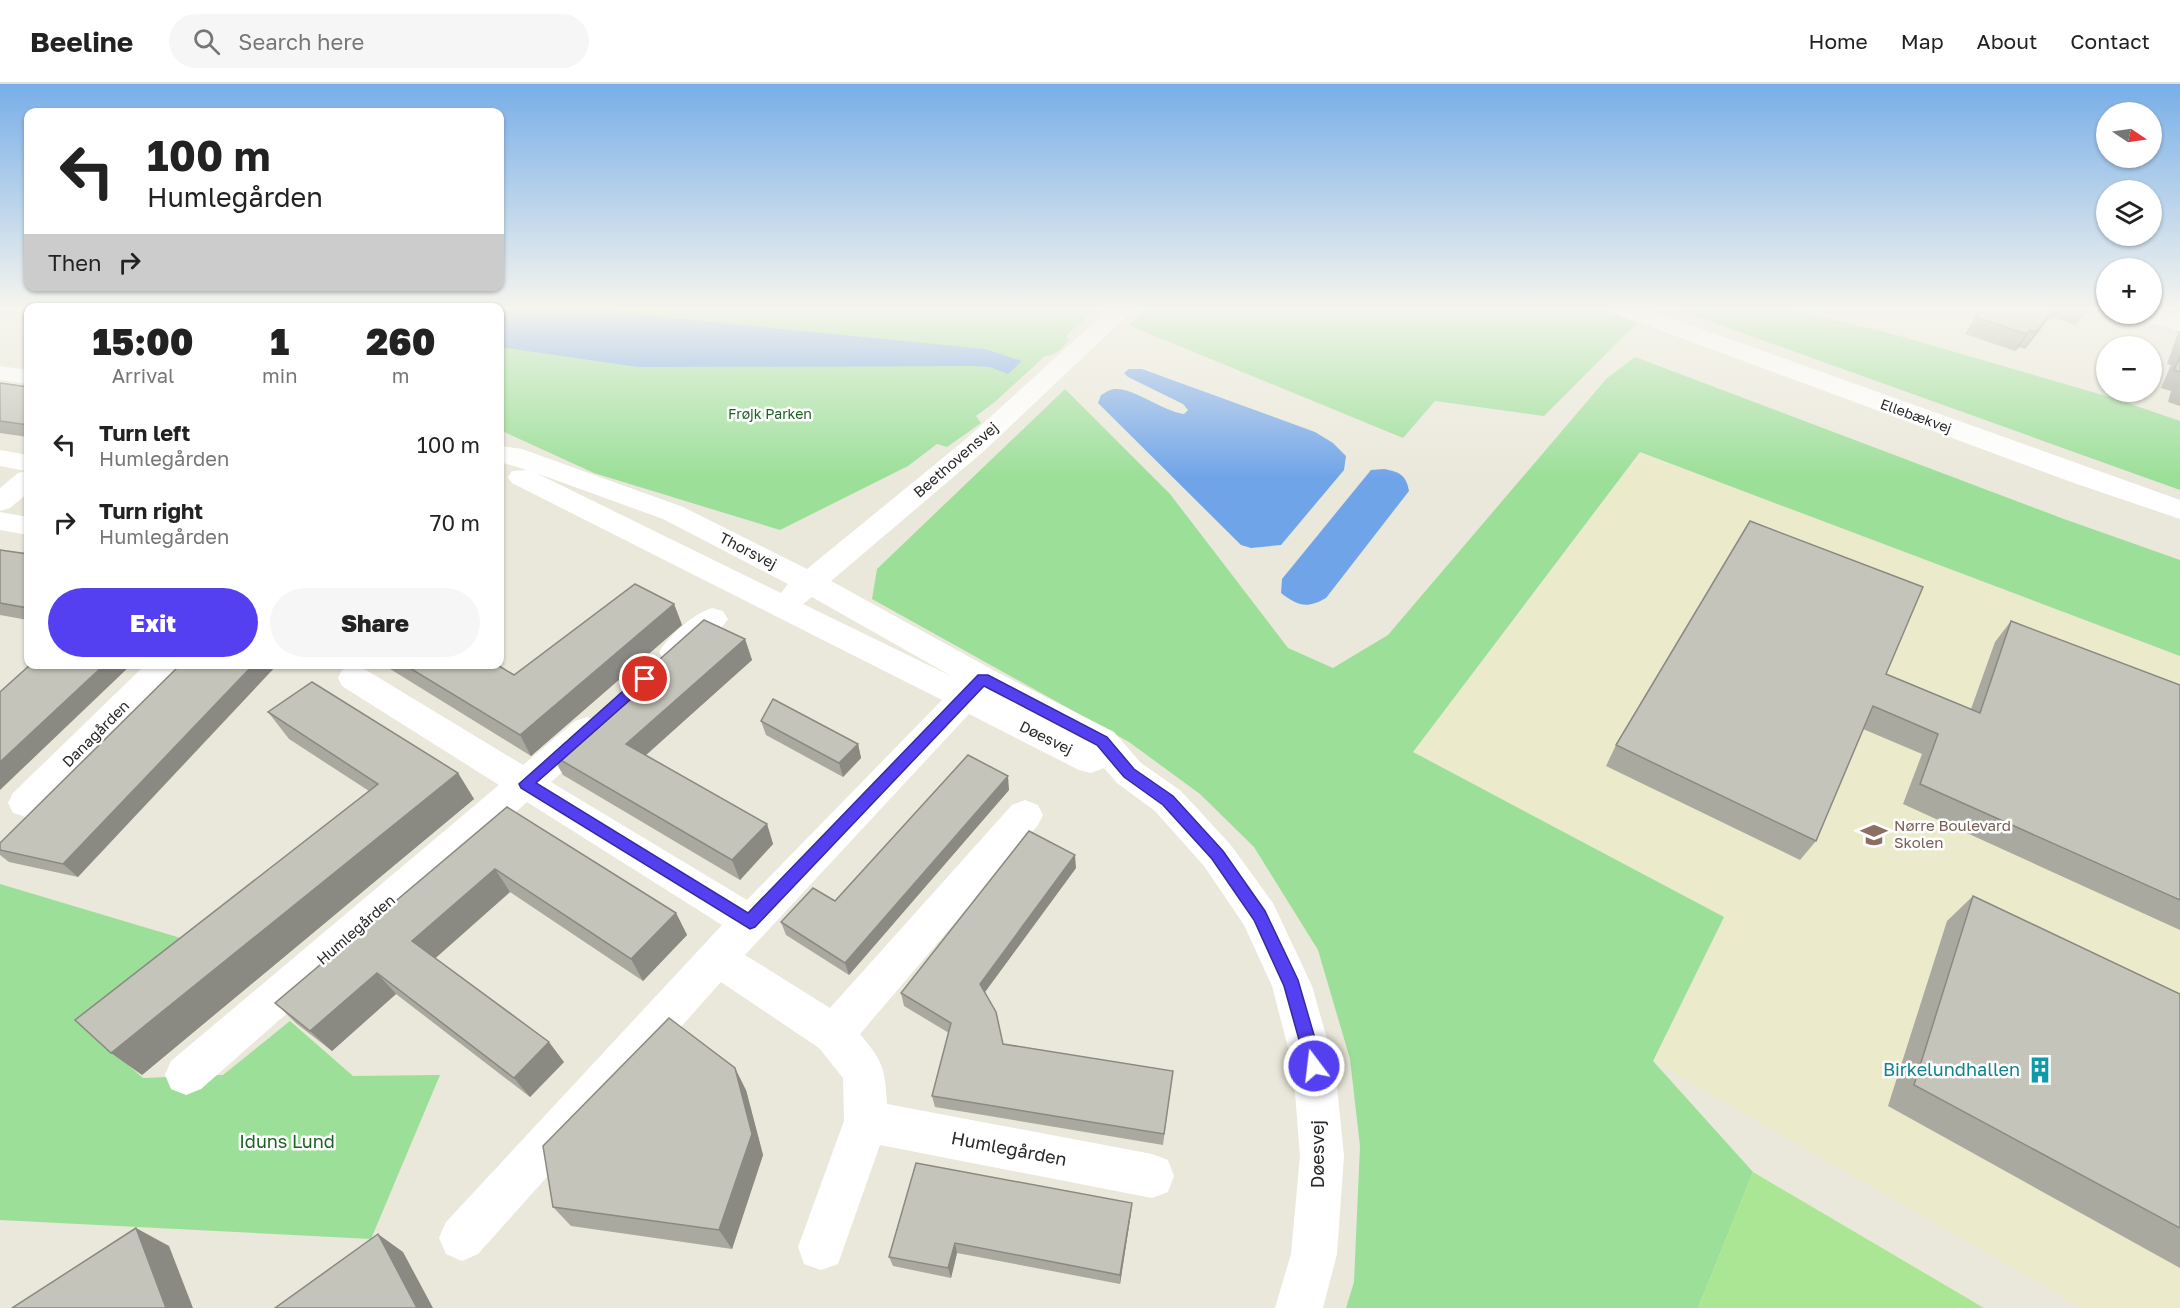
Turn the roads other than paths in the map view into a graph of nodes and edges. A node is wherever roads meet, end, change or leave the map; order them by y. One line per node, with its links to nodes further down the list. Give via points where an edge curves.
1 (1062, 364): 14 (street, Beethovensvej, via 975,445)
2 (1776, 364): 11 (street, Ellebækvej)
3 (0, 373): 4 (street)
4 (24, 376)
5 (504, 454): 14 (street, Thorsvej, via 673,513)
6 (0, 458): 7 (street)
7 (24, 462)
8 (504, 468): 15 (street)
9 (24, 482): 10 (street)
10 (0, 502)
11 (2180, 510)
12 (0, 521): 13 (street)
13 (24, 525)
14 (810, 583): 15 (street, Beethovensvej); 20 (street, Thorsvej)
15 (782, 607): 20 (street)
16 (712, 619): 18 (street)
17 (161, 669): 23 (street, Danagården)
18 (650, 674)
19 (354, 678): 22 (street)
20 (973, 688): 25 (street); 33 (street, Døesvej, via 1090,760 1129,773 1168,801 1217,855 1260,915 1292,986 1314,1066 1322,1156 1314,1254)
21 (615, 705): 22 (street, Humlegården)
22 (526, 784): 25 (street); 28 (street, Humlegården)
23 (26, 803)
24 (1025, 815): 27 (street)
25 (750, 922): 26 (street)
26 (717, 958): 27 (street); 31 (street)
27 (834, 1034): 29 (street, via 864,1072)
28 (186, 1075)
29 (866, 1121): 30 (street, Humlegården); 32 (street)
30 (1152, 1176)
31 (462, 1238)
32 (821, 1247)
33 (1299, 1308)

